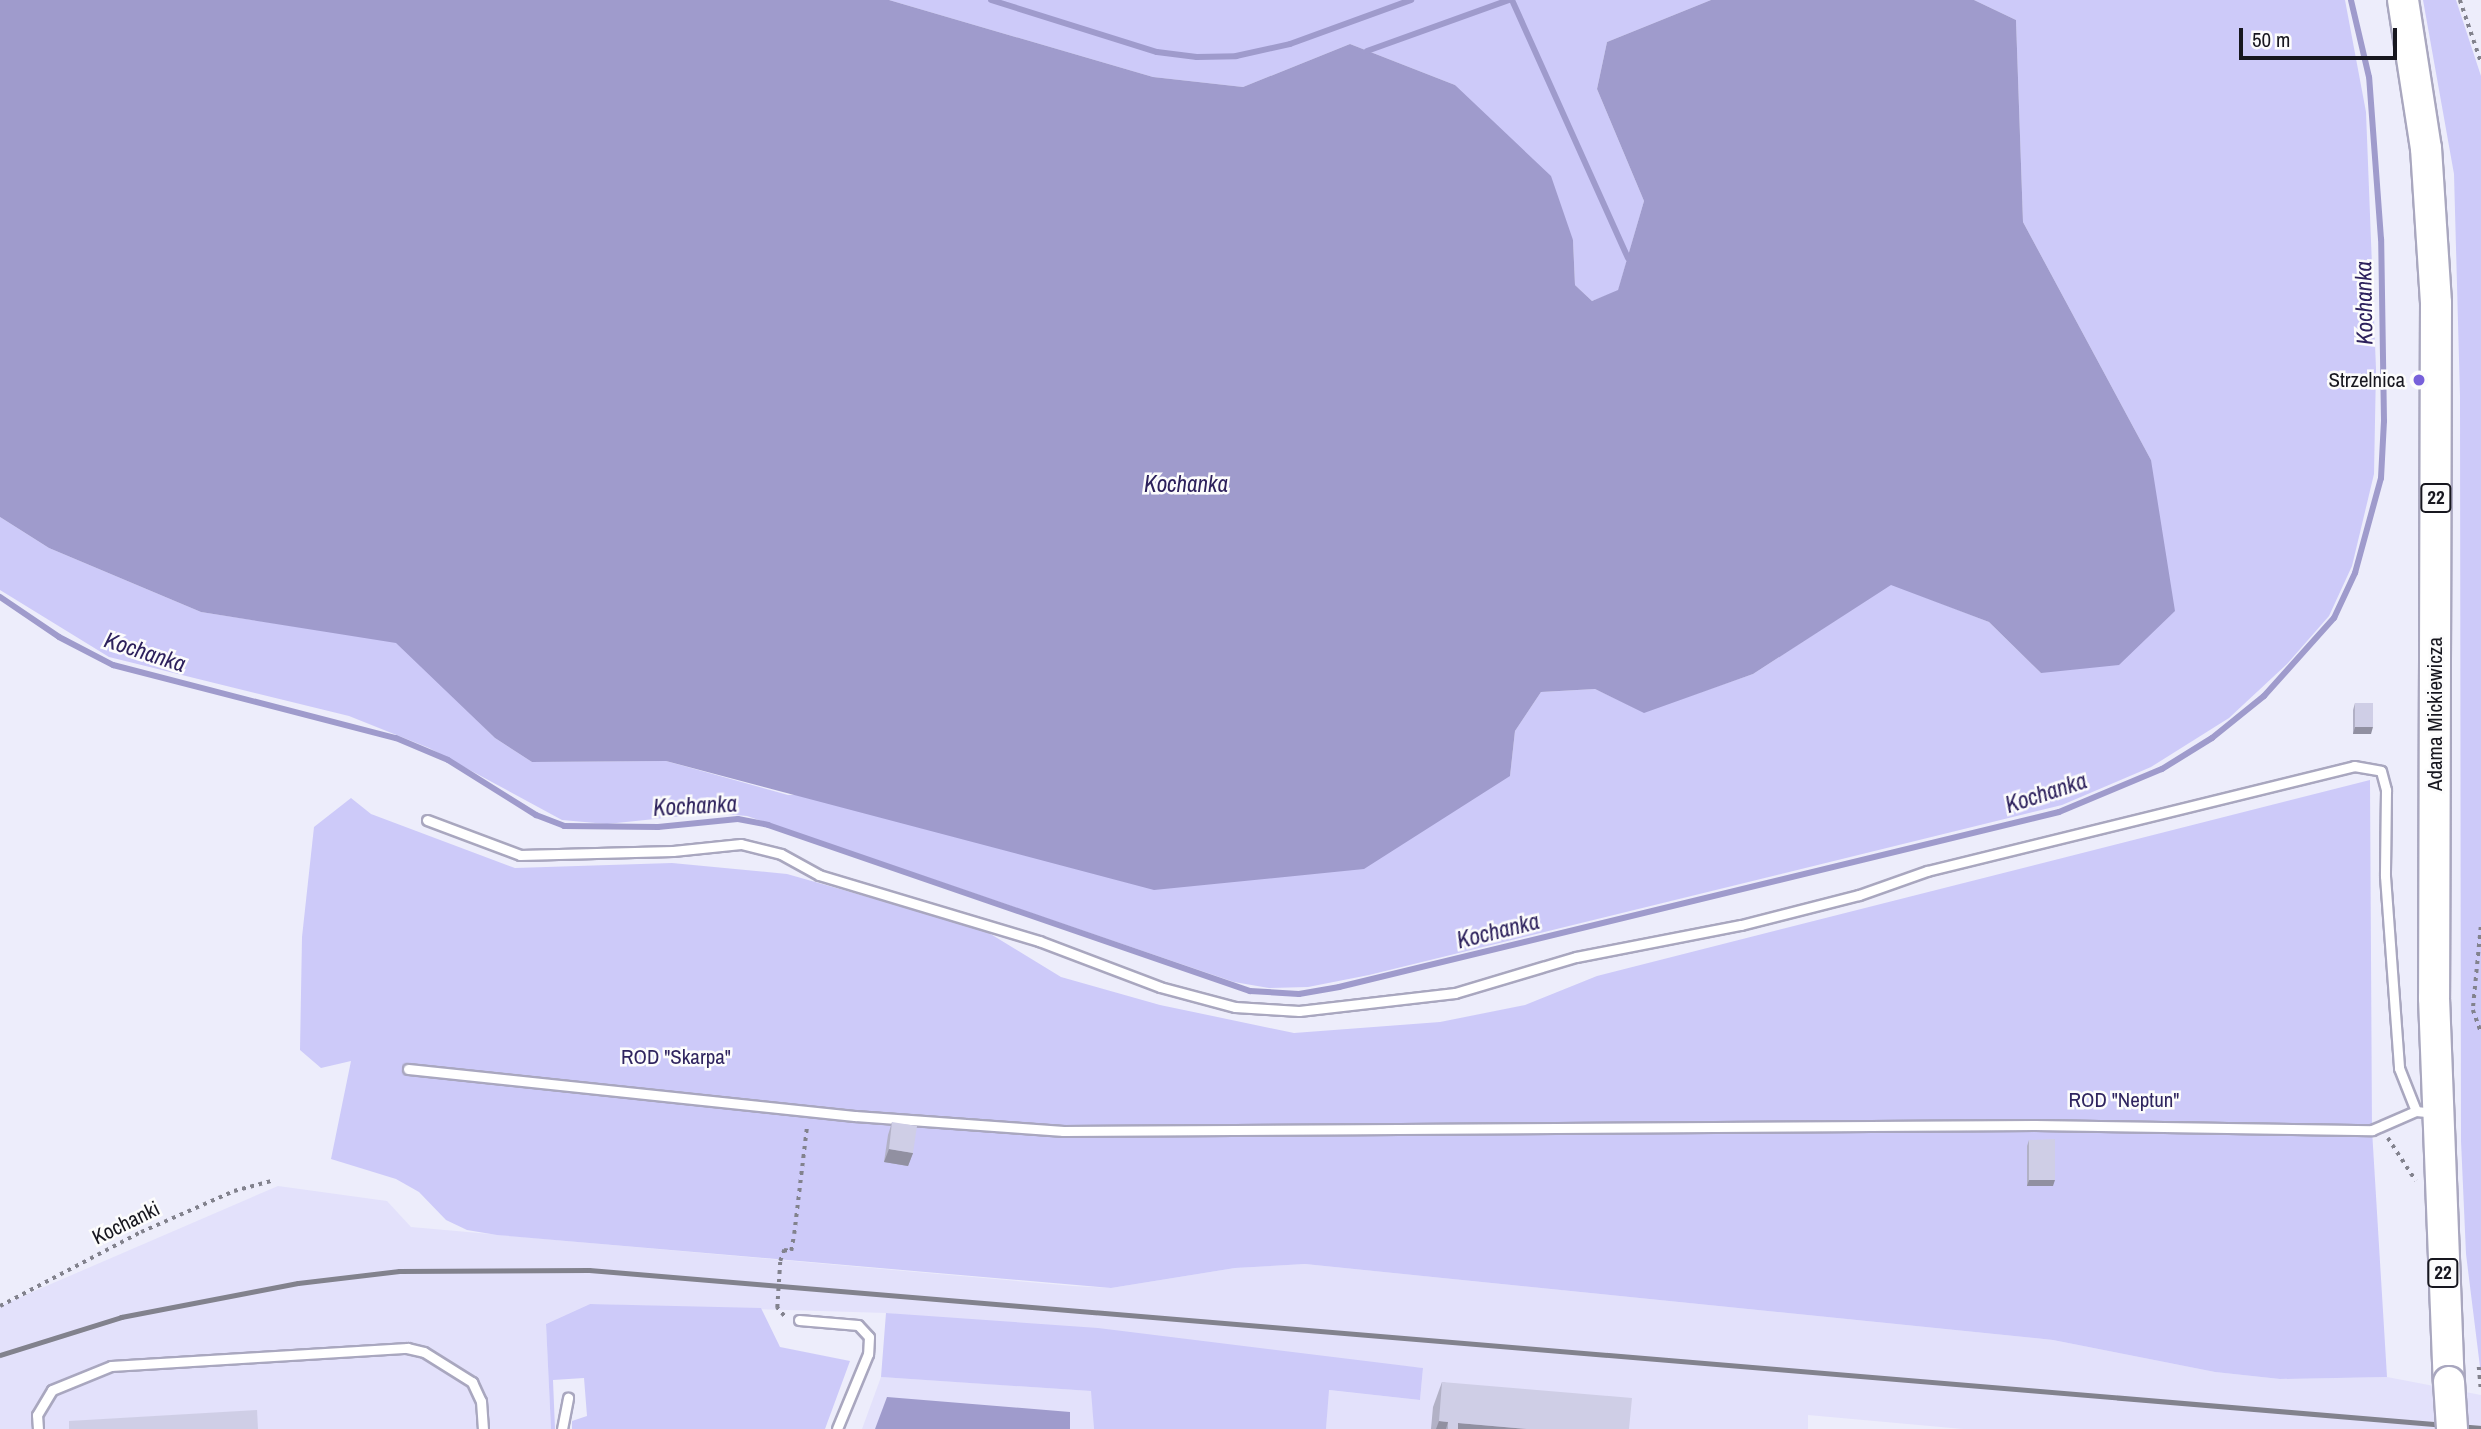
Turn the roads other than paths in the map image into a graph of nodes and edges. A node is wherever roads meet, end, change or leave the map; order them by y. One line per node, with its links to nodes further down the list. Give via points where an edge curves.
1 (2403, 0): 4 (main road, Adama Mickiewicza / 22, via 2426,148 2436,303)
2 (427, 820): 4 (lane, via 520,855 673,851 741,844 781,854 819,875 1039,941 1160,987 1235,1007 1298,1011 1455,993 1576,957 1741,925 1859,895 1927,871 2354,766 2381,771 2386,790 2385,876 2399,1068)
3 (408, 1069): 4 (lane, via 1063,1132 2035,1125 2372,1130)
4 (2426, 1112): 11 (main road, Adama Mickiewicza / 22, bridge)
5 (799, 1320): 10 (lane, via 858,1325 869,1337 868,1354)
6 (568, 1398): 9 (lane)
7 (38, 1429): 8 (lane, via 37,1415 52,1390 111,1366 407,1348 424,1352 472,1381 481,1401)
8 (483, 1429)
9 (562, 1429)
10 (837, 1429)
11 (2452, 1429)

